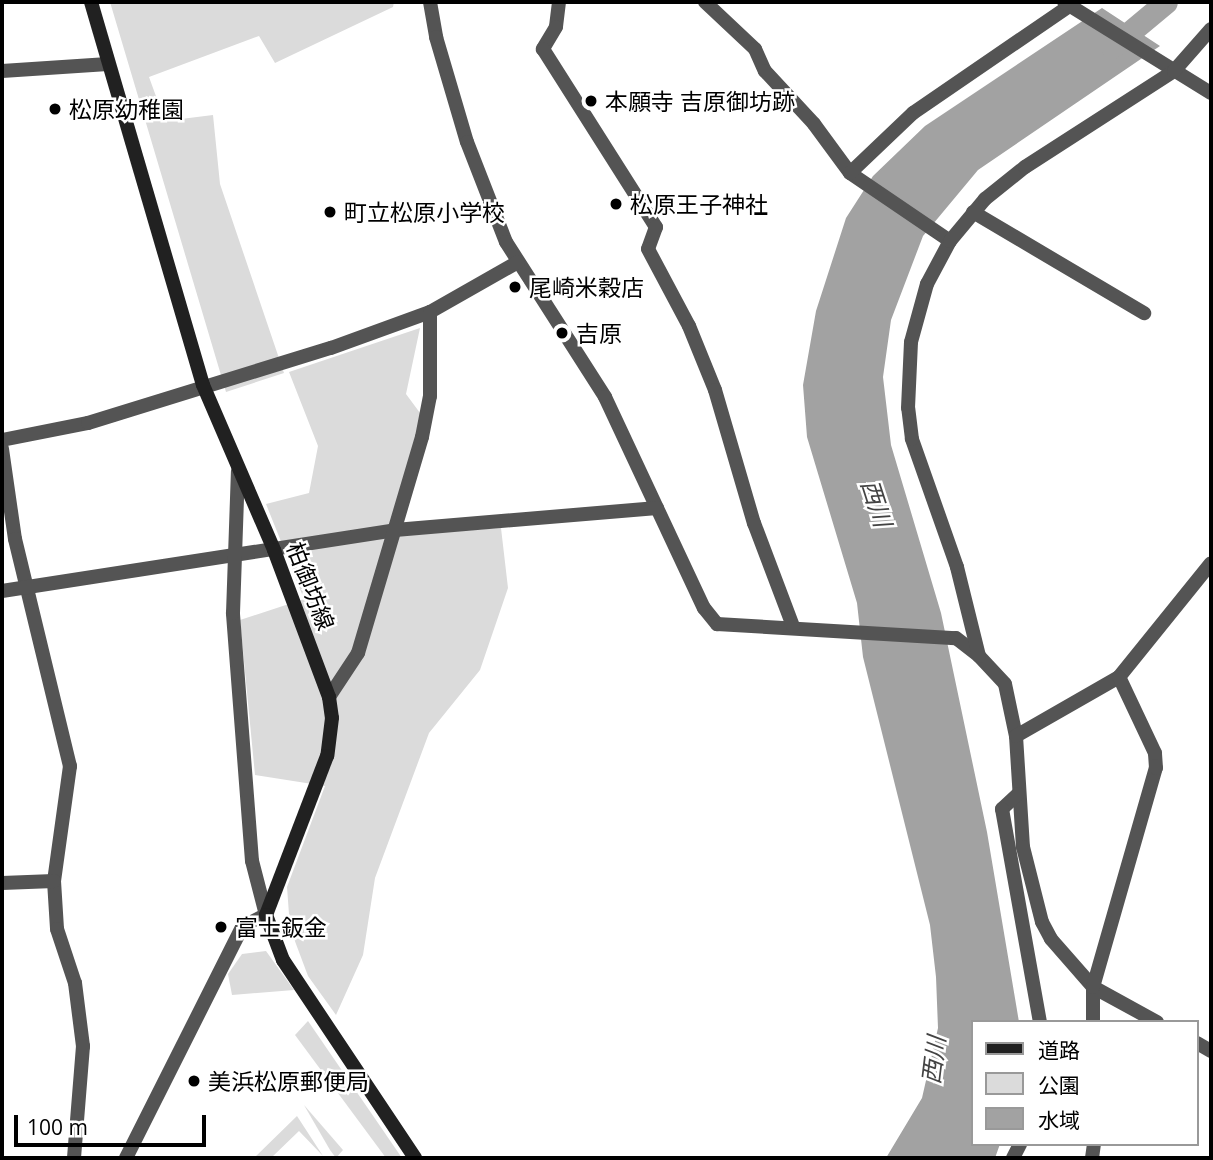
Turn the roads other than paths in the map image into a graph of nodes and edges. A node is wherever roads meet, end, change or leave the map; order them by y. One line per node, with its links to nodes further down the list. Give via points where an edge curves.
1 (91, 2): 7 (main road, 柏御坊線)
2 (430, 2): 14 (street, via 478,177)
3 (559, 2): 28 (street, via 556,27 544,49 656,227 648,249 689,326 715,390 754,523)
4 (705, 2): 11 (street, via 755,49 765,71)
5 (1067, 4): 9 (street); 11 (street, via 913,113)
6 (1211, 29): 9 (street)
7 (108, 64): 8 (street); 17 (main road, 柏御坊線)
8 (2, 71)
9 (1174, 71): 10 (street); 12 (street, via 1026,167)
10 (1211, 93)
11 (853, 175): 13 (street)
12 (974, 212): 13 (street); 16 (street)
13 (950, 241): 29 (street, via 915,318 907,390 912,439 957,567)
14 (519, 262): 15 (street); 21 (street, via 605,397)
15 (430, 312): 17 (street); 22 (street, via 430,396)
16 (1144, 313)
17 (203, 385): 18 (street, via 88,423); 20 (main road, 柏御坊線)
18 (2, 440)
19 (2, 449): 26 (street, via 15,539)
20 (238, 471): 23 (main road, 柏御坊線); 24 (street)
21 (657, 508): 22 (street); 28 (street, via 704,608 718,624)
22 (395, 530): 23 (street); 31 (street, via 358,653)
23 (274, 550): 24 (street); 31 (main road, 柏御坊線)
24 (237, 557): 26 (street); 36 (street, via 233,613 252,861)
25 (1211, 563): 30 (street)
26 (30, 586): 27 (street); 34 (street, via 70,766)
27 (2, 591)
28 (793, 626): 29 (street, via 956,638)
29 (979, 656): 32 (street, via 1004,684)
30 (1119, 677): 32 (street); 37 (street, via 1155,753 1156,768)
31 (329, 697): 36 (main road, 柏御坊線, via 332,719 327,756)
32 (1016, 736): 33 (street)
33 (1018, 794): 37 (street, via 1023,847 1042,922); 38 (street, via 1002,809)
34 (54, 881): 35 (street); 41 (street, via 57,929 75,983 83,1046)
35 (2, 883)
36 (266, 915): 42 (street, via 242,927); 43 (main road, via 283,960)
37 (1093, 988): 39 (street); 40 (street)
38 (1040, 1020)
39 (1093, 1020)
40 (1153, 1020)
41 (74, 1158)
42 (126, 1158)
43 (415, 1158)

